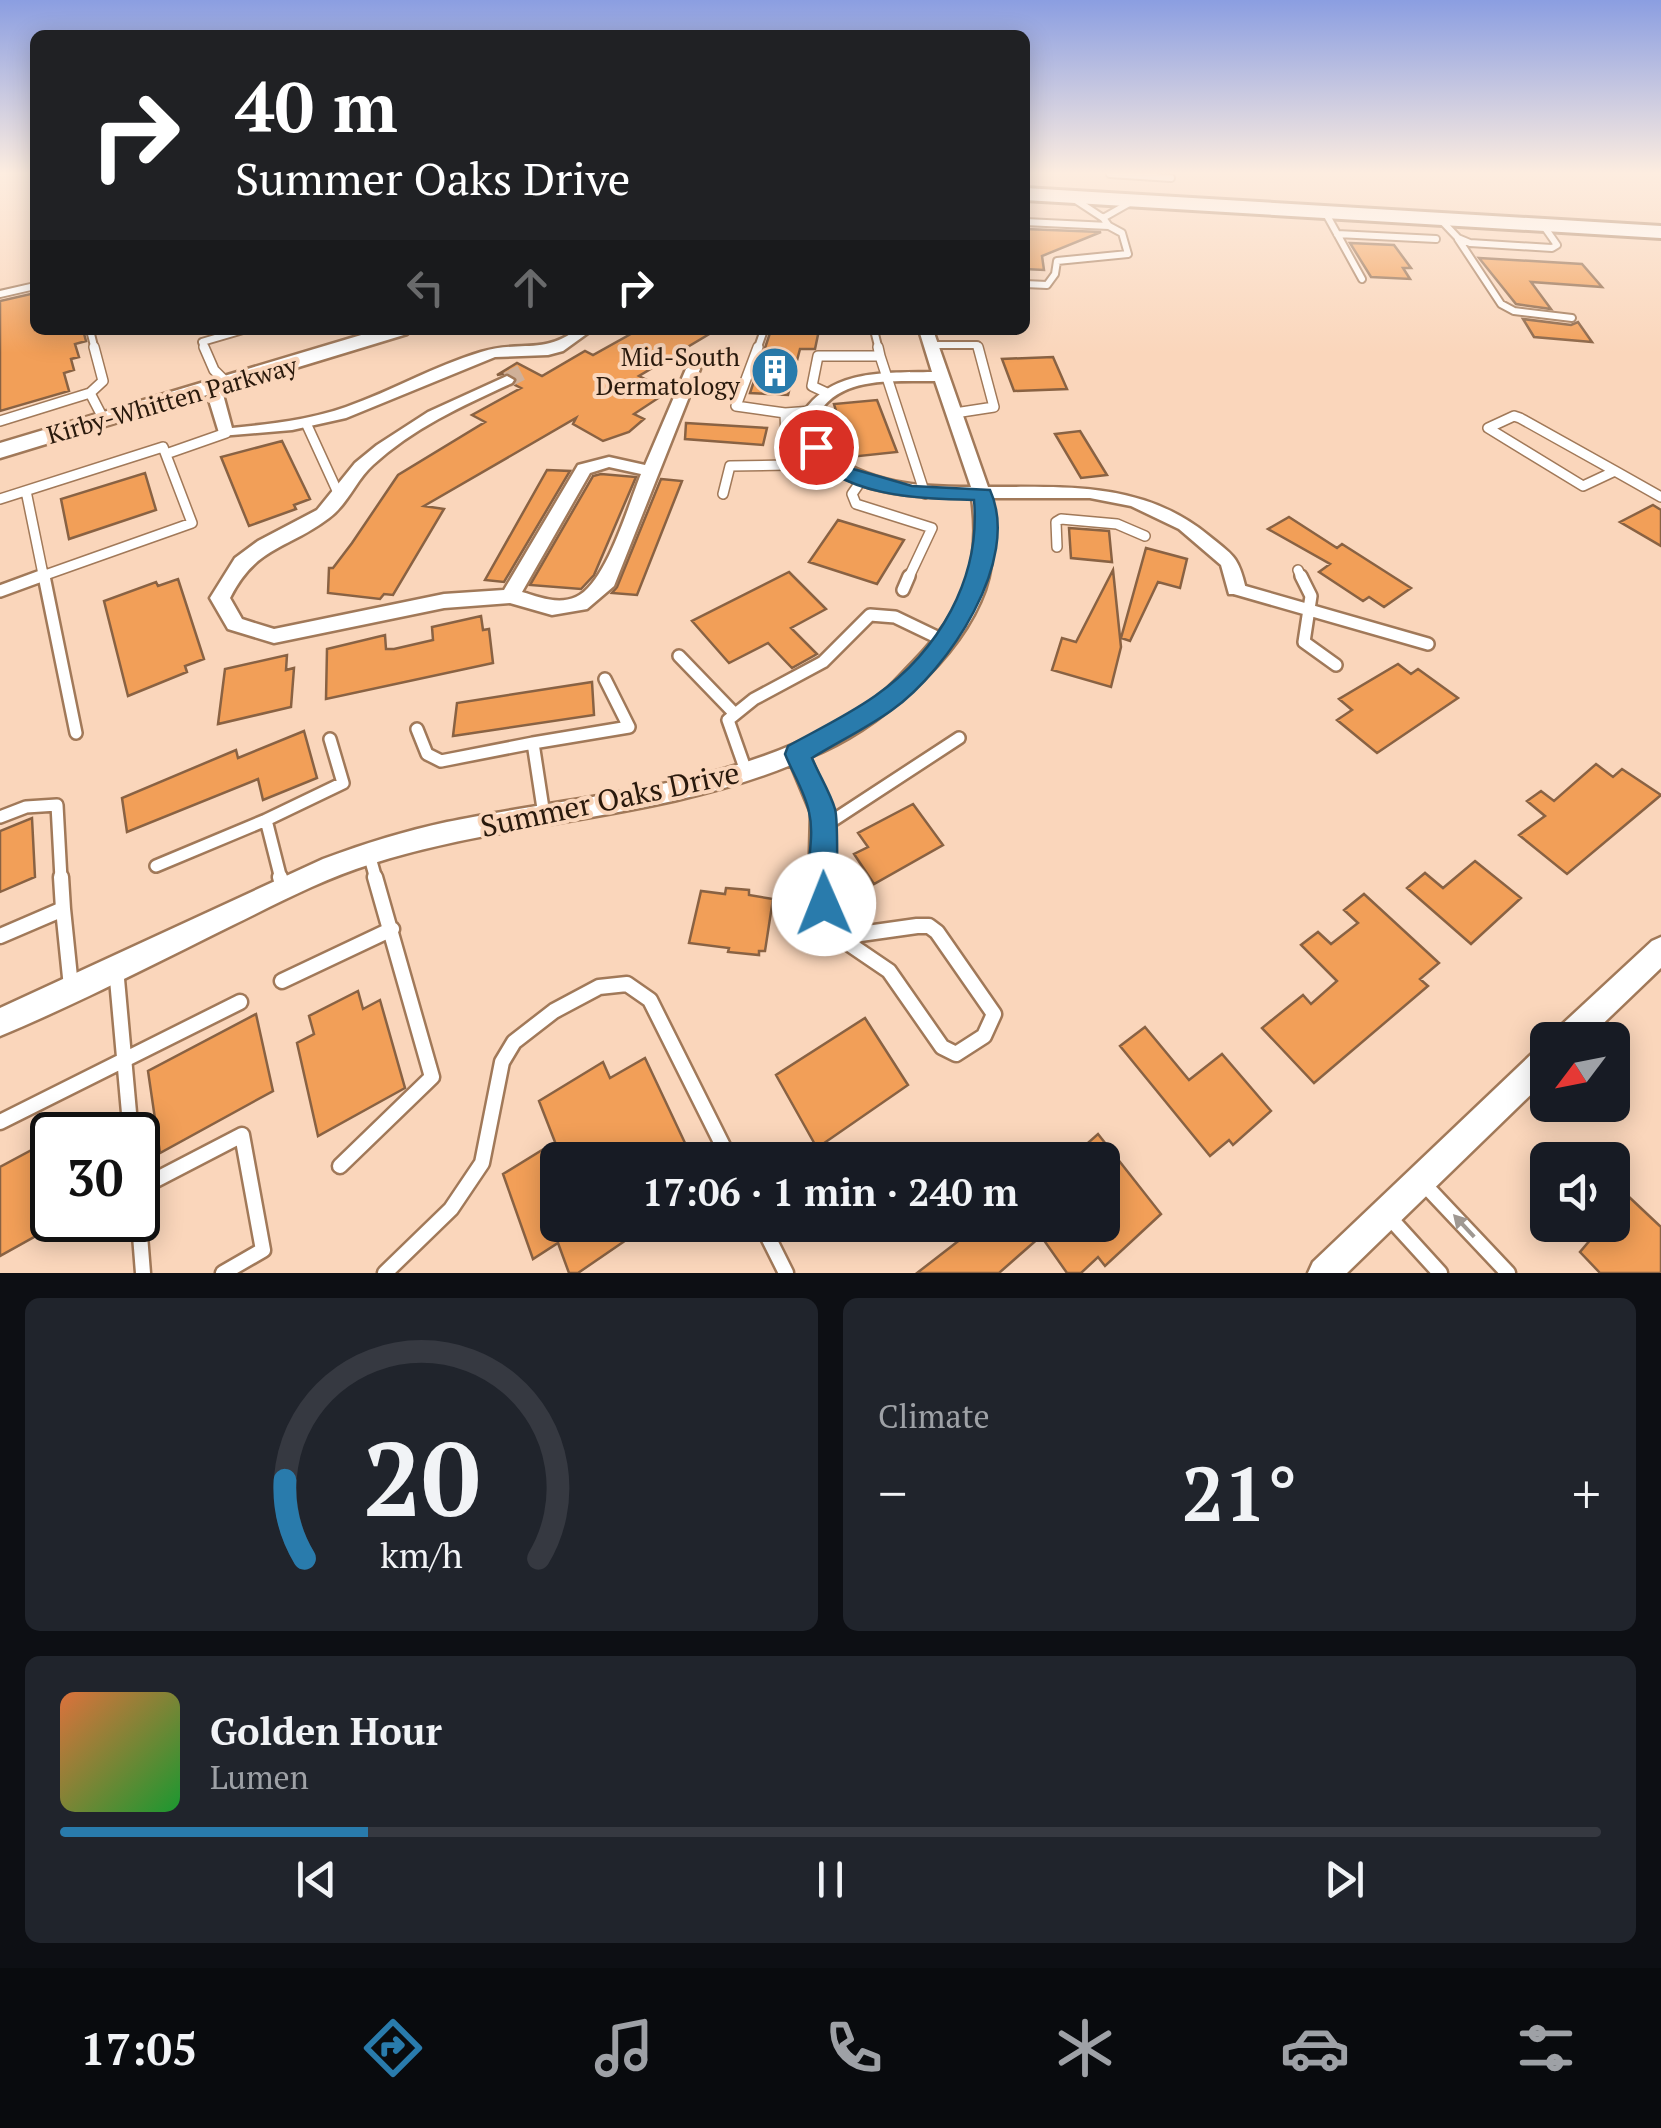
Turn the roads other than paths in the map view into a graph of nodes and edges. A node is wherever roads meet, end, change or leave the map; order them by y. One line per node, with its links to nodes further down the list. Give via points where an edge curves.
1 (1122, 233): 9 (lane, via 1128,254 1068,257 1057,261 1047,285)
2 (1407, 233): 6 (lane)
3 (1448, 233): 7 (lane)
4 (1548, 233): 7 (lane, via 1557,245)
5 (1337, 234): 6 (lane); 8 (lane)
6 (1389, 236)
7 (1458, 238): 12 (lane, via 1500,304)
8 (1362, 279)
9 (1030, 284)
10 (30, 287): 11 (lane)
11 (0, 294)
12 (1572, 318)
13 (91, 335): 28 (lane, via 103,382)
14 (225, 335): 27 (lane, via 202,342)
15 (384, 335): 27 (main road, Kirby-Whitten Parkway)
16 (578, 335): 20 (street)
17 (762, 335): 31 (lane, via 736,406)
18 (875, 335): 21 (lane)
19 (928, 338): 24 (street, Summer Oaks Drive); 32 (lane, via 977,345 994,408)
20 (542, 355): 22 (street); 35 (street, via 516,347 489,354)
21 (880, 356): 25 (lane); 29 (lane, via 818,356 812,386)
22 (528, 369)
23 (693, 369): 39 (street)
24 (941, 376): 25 (street); 32 (street, Summer Oaks Drive)
25 (886, 379): 29 (street); 45 (lane)
26 (507, 380): 47 (street, via 437,412 366,462)
27 (220, 385): 33 (main road, Kirby-Whitten Parkway); 36 (street)
28 (90, 393): 33 (lane); 34 (lane)
29 (827, 394): 30 (street)
30 (812, 410): 31 (lane); 41 (street, via 816,447 825,461)
31 (785, 413): 44 (lane, via 786,465 730,466)
32 (955, 413): 46 (street, Summer Oaks Drive)
33 (104, 420): 37 (main road, Kirby-Whitten Parkway)
34 (0, 421)
35 (306, 423): 36 (street); 47 (lane)
36 (226, 433): 38 (lane)
37 (0, 451)
38 (166, 454): 42 (lane, via 163,447); 54 (lane, via 192,523)
39 (651, 470): 58 (street, via 609,462 584,469); 58 (street, via 604,586 580,604 552,608)
40 (1615, 471): 40 (lane, via 1583,486 1488,428 1514,416); 48 (lane)
41 (862, 478): 45 (street); 56 (lane, via 852,494 856,504 932,528)
42 (26, 491): 49 (lane); 54 (lane)
43 (1090, 493): 46 (street); 50 (lane); 55 (street, via 1135,501 1185,525 1230,562)
44 (722, 494)
45 (925, 494): 46 (street)
46 (983, 494): 60 (street, Summer Oaks Drive, via 983,564 976,590)
47 (340, 495): 58 (street, via 324,514 234,566 220,598 235,624 274,636 444,601)
48 (1661, 496)
49 (0, 499)
50 (1094, 520): 51 (lane); 52 (lane, via 1056,522)
51 (1145, 536)
52 (1057, 547)
53 (1298, 570): 59 (lane, via 1309,587)
54 (44, 576): 57 (lane); 67 (lane)
55 (1236, 588): 59 (lane)
56 (904, 590)
57 (0, 592)
58 (510, 596)
59 (1309, 610): 61 (lane); 63 (lane, via 1304,642)
60 (944, 641): 65 (lane, via 895,617 870,615 849,642 806,673); 71 (street, Summer Oaks Drive, via 884,702)
61 (1428, 644)
62 (679, 656): 65 (lane)
63 (1336, 665)
64 (605, 680): 70 (lane, via 629,727)
65 (734, 713): 72 (lane, via 728,720)
66 (418, 729): 70 (lane, via 424,751 441,761)
67 (76, 734)
68 (959, 738): 76 (lane)
69 (330, 739): 75 (lane, via 343,783)
70 (533, 743): 73 (lane)
71 (797, 754): 72 (street, Summer Oaks Drive); 76 (street)
72 (747, 772): 73 (street, Summer Oaks Drive)
73 (544, 814): 77 (street, Summer Oaks Drive)
74 (0, 816): 80 (lane, via 57,805)
75 (266, 820): 78 (lane); 79 (lane)
76 (825, 826): 83 (street, via 821,888)
77 (369, 853): 79 (street, Summer Oaks Drive); 81 (lane)
78 (156, 866)
79 (284, 889): 85 (street, Summer Oaks Drive)
80 (63, 908): 82 (lane); 87 (lane)
81 (392, 929): 86 (lane); 96 (lane, via 432,1077)
82 (0, 936)
83 (839, 937): 83 (lane, via 889,971 948,1053 990,1028 994,1014 987,1001 929,926)
84 (1661, 950): 90 (street)
85 (116, 968): 87 (street, Summer Oaks Drive); 91 (lane)
86 (282, 981)
87 (71, 988): 89 (street, Summer Oaks Drive)
88 (240, 1002): 91 (lane)
89 (0, 1022)
90 (1585, 1022)
91 (125, 1059): 93 (lane); 94 (lane)
92 (1530, 1075): 98 (street)
93 (129, 1112)
94 (0, 1122)
95 (721, 1142): 104 (lane, via 650,1000 638,988 610,983 530,1026 505,1053 482,1162 454,1205)
96 (340, 1166)
97 (160, 1178): 103 (lane, via 242,1135 264,1250)
98 (1419, 1179): 99 (street); 108 (lane, one-way to 98)
99 (1385, 1212): 106 (street); 107 (lane)
100 (141, 1242): 102 (lane)
101 (770, 1242): 105 (lane)
102 (143, 1273)
103 (223, 1273)
104 (385, 1273)
105 (786, 1273)
106 (1324, 1273)
107 (1440, 1273)
108 (1508, 1273)

